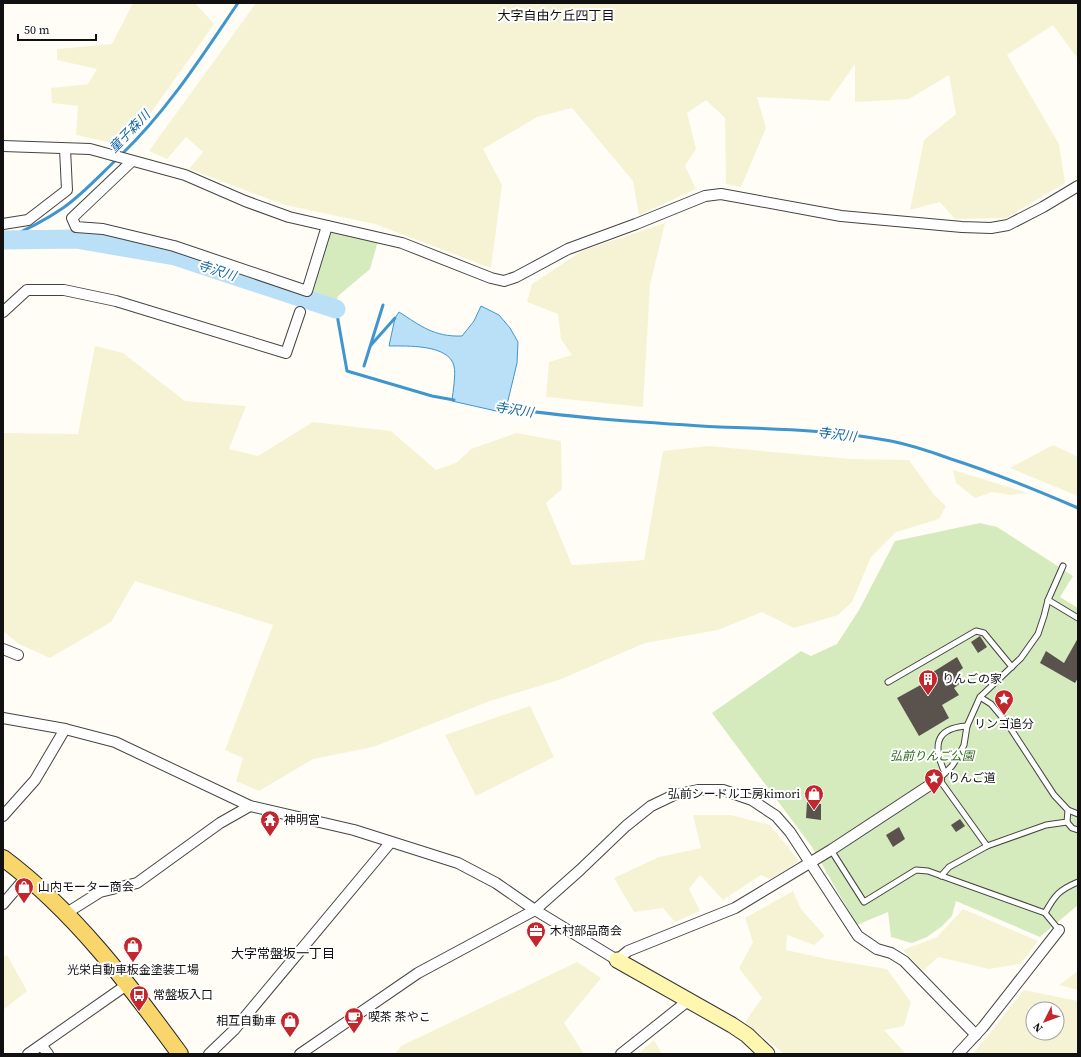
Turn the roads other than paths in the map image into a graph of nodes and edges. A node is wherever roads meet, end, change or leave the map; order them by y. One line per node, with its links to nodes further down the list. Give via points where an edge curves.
1 (3, 146): 2 (street)
2 (65, 149): 3 (street, via 90,149); 5 (street, via 67,190 28,220)
3 (130, 160): 6 (street, via 185,175 245,201 290,217); 6 (street, via 72,218 76,228 103,229 174,246 307,291)
4 (1078, 186): 6 (street, via 1008,225 990,228 840,216 721,194 710,195 568,249 504,281 402,243)
5 (3, 224)
6 (327, 226)
7 (3, 312): 8 (street, via 27,290 64,290 116,301 286,353)
8 (300, 312)
9 (1062, 566): 10 (lane)
10 (1048, 600): 11 (lane); 14 (lane, via 1038,634)
11 (1078, 618)
12 (3, 649): 13 (street)
13 (18, 655)
14 (1012, 667): 15 (lane, via 984,633 976,631); 16 (lane)
15 (888, 682)
16 (980, 697): 18 (lane); 22 (lane, via 991,704 1007,722 1054,795)
17 (3, 718): 19 (street)
18 (967, 726): 20 (lane, via 959,755); 20 (lane, via 942,733 938,750)
19 (65, 729): 21 (street, via 115,742); 24 (street, via 35,780)
20 (942, 776): 28 (lane); 29 (street)
21 (250, 806): 27 (street, via 354,830); 38 (street, via 220,823 137,883 100,892)
22 (1068, 810): 23 (lane); 25 (lane)
23 (1078, 814)
24 (3, 816)
25 (1067, 822): 26 (lane); 28 (lane, via 1046,825)
26 (1078, 830)
27 (390, 842): 36 (street, via 458,863 496,883); 47 (street, via 234,1030)
28 (987, 846): 33 (lane, via 949,867)
29 (831, 850): 31 (street); 33 (lane, via 864,902 916,870)
30 (3, 858): 32 (main road)
31 (809, 863): 36 (street, via 790,832 776,816 752,800 723,790 698,790 674,795 651,806); 40 (street, via 735,908 628,951); 43 (street, via 858,936 877,949 891,953 904,961)
32 (27, 876): 35 (street); 38 (main road)
33 (941, 876): 37 (lane)
34 (1078, 882): 37 (lane, via 1055,896)
35 (3, 904)
36 (535, 910): 40 (street); 48 (street, via 418,973)
37 (1044, 913): 39 (lane)
38 (65, 914): 41 (main road)
39 (1059, 930): 43 (street)
40 (617, 960): 42 (street)
41 (128, 984): 44 (street); 46 (main road)
42 (689, 1000): 49 (street); 50 (street, via 737,1028)
43 (976, 1035): 51 (street)
44 (45, 1050): 45 (street)
45 (28, 1054)
46 (180, 1054)
47 (209, 1054)
48 (300, 1054)
49 (621, 1054)
50 (767, 1054)
51 (958, 1054)

